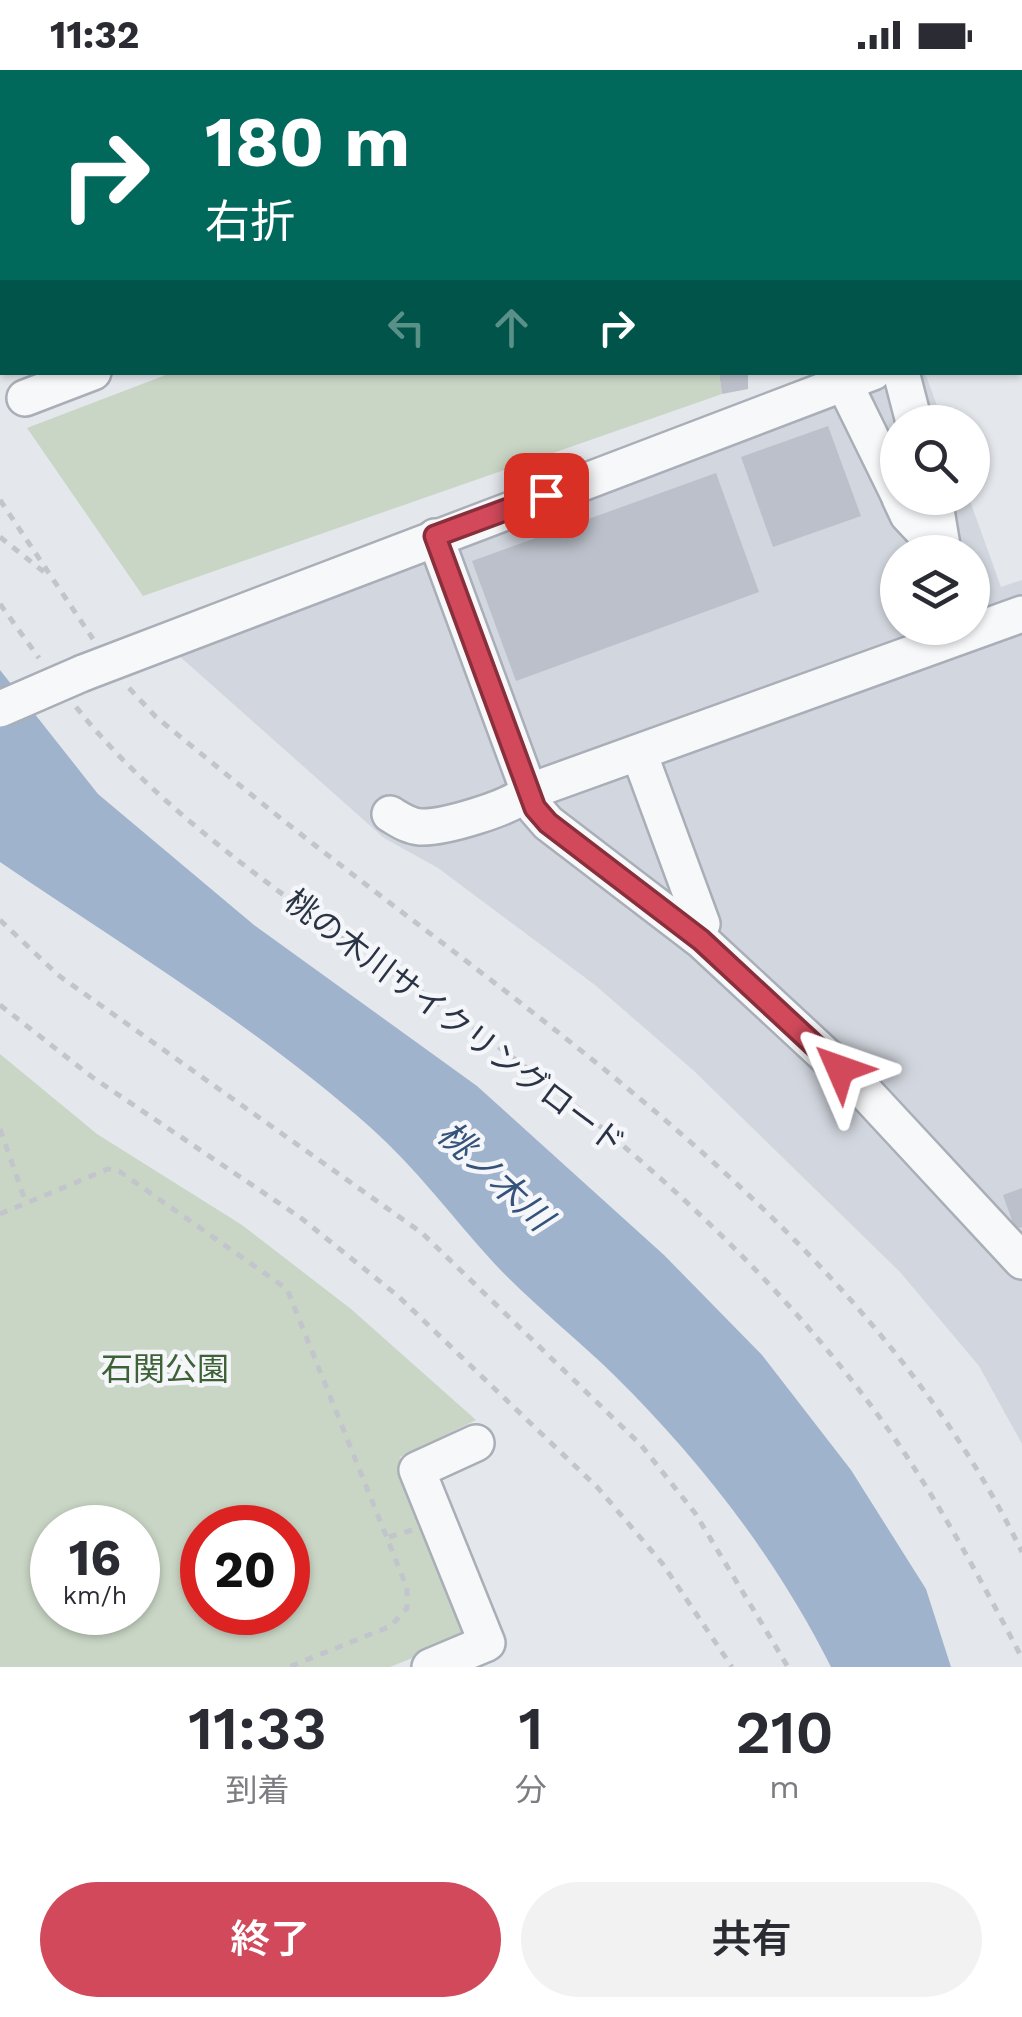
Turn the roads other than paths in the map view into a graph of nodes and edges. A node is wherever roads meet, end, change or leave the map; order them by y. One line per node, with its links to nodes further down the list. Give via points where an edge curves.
1 (85, 375): 4 (street)
2 (902, 375): 5 (street)
3 (858, 378): 6 (street); 9 (street)
4 (25, 398)
5 (910, 405)
6 (880, 442)
7 (908, 515): 8 (street)
8 (927, 535)
9 (435, 536): 13 (street, bridge); 15 (street)
10 (1022, 614): 11 (street)
11 (990, 624)
12 (929, 645): 14 (street)
13 (0, 709)
14 (639, 752): 15 (street); 17 (street, via 702,924)
15 (528, 792): 16 (street, via 516,804 424,827); 17 (street, via 548,823)
16 (390, 814)
17 (696, 936): 18 (street, via 868,1094)
18 (1022, 1262)
19 (476, 1443): 20 (street, via 418,1470)
20 (494, 1655): 21 (street)
21 (430, 1667)

